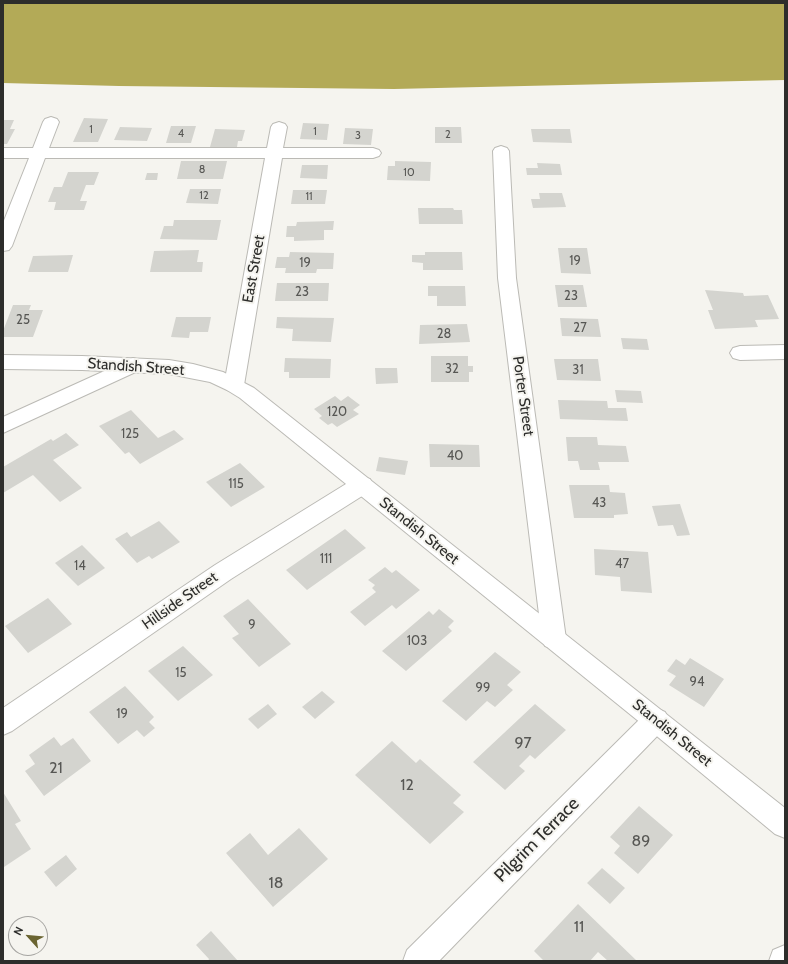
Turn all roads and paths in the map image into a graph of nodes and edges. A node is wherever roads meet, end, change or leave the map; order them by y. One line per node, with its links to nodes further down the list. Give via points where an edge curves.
1 (51, 122): 7 (street)
2 (279, 127): 4 (street, East Street)
3 (501, 151): 16 (street, Porter Street, via 507,278)
4 (274, 152): 6 (street); 7 (street); 13 (street, East Street)
5 (3, 153): 7 (street)
6 (372, 153)
7 (39, 154): 8 (street)
8 (3, 246)
9 (785, 352): 10 (street)
10 (740, 353)
11 (3, 362): 12 (street, Standish Street)
12 (133, 365): 13 (street, Standish Street, via 193,370); 14 (street)
13 (234, 385): 15 (street, Standish Street)
14 (3, 426)
15 (362, 485): 16 (street, Standish Street); 18 (street, Hillside Street, via 223,572)
16 (554, 639): 17 (street, Standish Street)
17 (656, 720): 19 (street, Standish Street); 20 (street, Pilgrim Terrace)
18 (3, 723)
19 (785, 825)
20 (418, 961)

